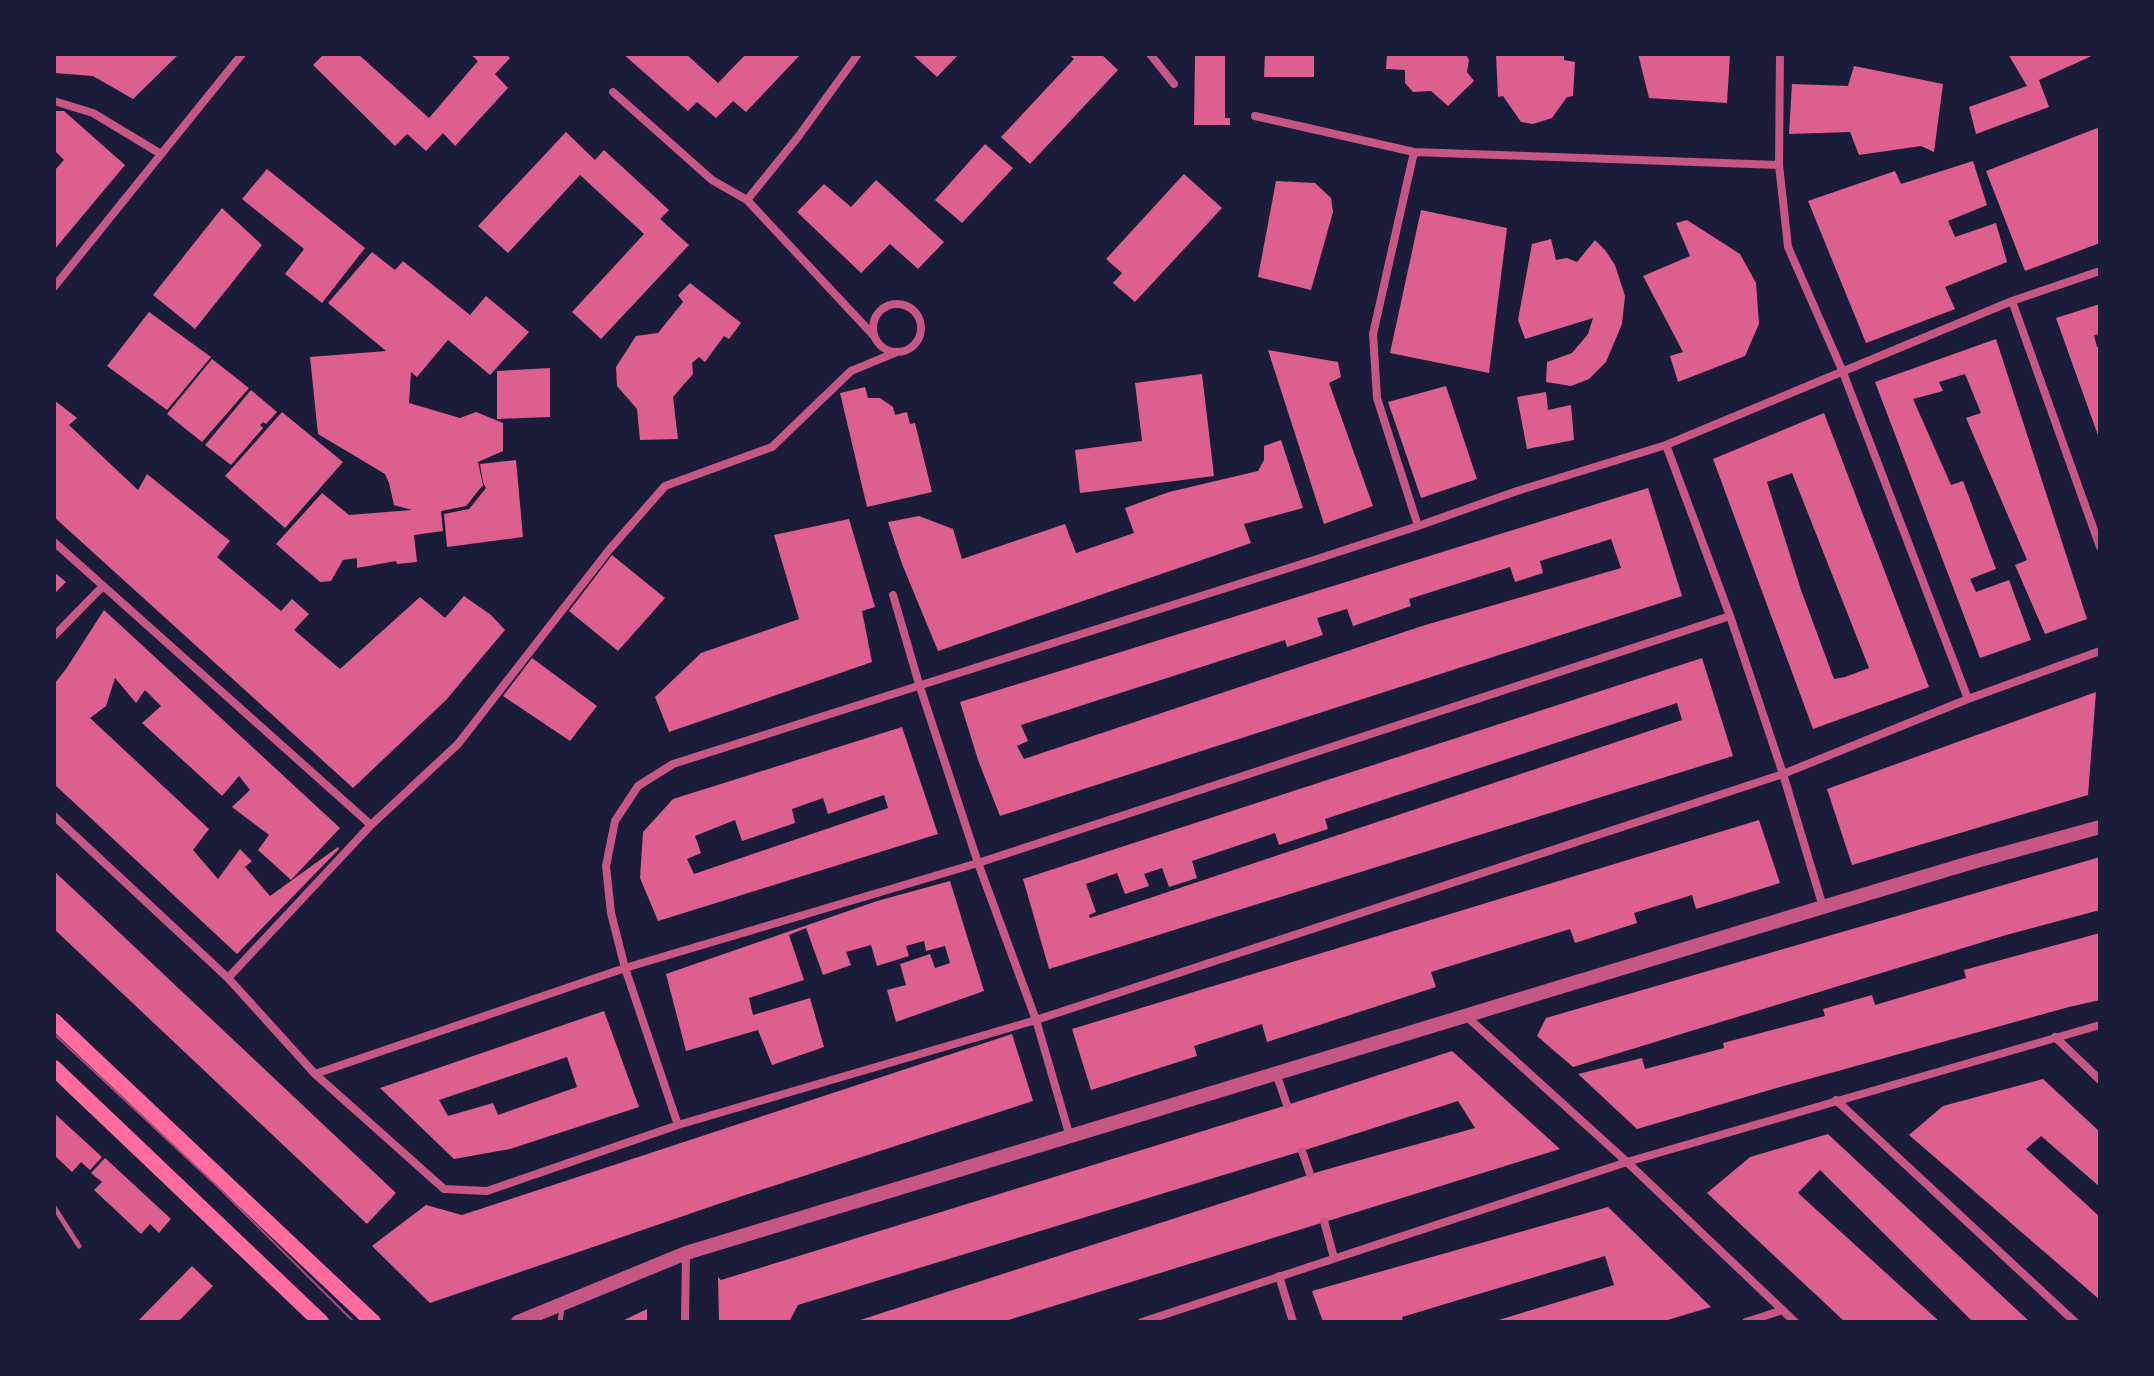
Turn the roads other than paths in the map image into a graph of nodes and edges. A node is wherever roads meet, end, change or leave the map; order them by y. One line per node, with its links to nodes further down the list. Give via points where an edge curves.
1 (242, 54): 10 (street)
2 (858, 54): 12 (street)
3 (1150, 54): 5 (street)
4 (1780, 54): 11 (street)
5 (1174, 84)
6 (613, 92): 12 (street, via 712,180)
7 (54, 101): 10 (street, via 93,113)
8 (1255, 116): 9 (street)
9 (1414, 152): 11 (street); 20 (street, via 1373,334 1377,398)
10 (161, 154): 14 (street)
11 (1779, 165): 18 (street, via 1788,247)
12 (747, 200): 16 (street)
13 (2100, 271): 15 (street)
14 (54, 287)
15 (2012, 301): 18 (street); 22 (street)
16 (874, 336): 17 (street, via 883,348); 17 (street, via 874,321 883,308 899,305 913,311 920,333 912,347)
17 (897, 352): 32 (street, via 851,371 772,447 665,486 458,744)
18 (1842, 370): 19 (street); 29 (street)
19 (1666, 445): 20 (street); 25 (street)
20 (1418, 526): 28 (street)
21 (54, 542): 23 (street)
22 (2100, 547)
23 (103, 586): 26 (street); 32 (street)
24 (893, 595): 28 (street)
25 (1730, 616): 30 (street); 34 (street)
26 (54, 636)
27 (2100, 651): 29 (street)
28 (919, 684): 34 (street); 36 (street, via 673,764 638,786 615,821 606,866)
29 (1968, 699): 30 (street)
30 (1783, 774): 35 (street); 39 (street)
31 (54, 816): 37 (street)
32 (371, 825): 37 (street)
33 (2100, 827): 35 (street)
34 (978, 863): 36 (street); 39 (street)
35 (1823, 907): 38 (street)
36 (625, 968): 45 (street); 49 (street)
37 (228, 978): 45 (street)
38 (1466, 1016): 44 (street); 52 (street)
39 (1036, 1020): 49 (street); 50 (street)
40 (54, 1021): 63 (main road)
41 (2100, 1025): 42 (street)
42 (2055, 1037): 46 (street); 47 (street)
43 (54, 1068): 62 (main road)
44 (1276, 1073): 48 (street); 50 (street)
45 (315, 1074): 49 (street, via 444,1189 487,1191)
46 (2100, 1080)
47 (1836, 1100): 52 (street); 71 (street)
48 (1287, 1105)
49 (678, 1125)
50 (1070, 1137): 57 (street)
51 (1302, 1151): 53 (street)
52 (1627, 1162): 58 (street); 61 (street)
53 (1310, 1174)
54 (54, 1207): 56 (lane)
55 (1324, 1221): 58 (street)
56 (79, 1246)
57 (686, 1253): 60 (street); 66 (street)
58 (1334, 1258): 59 (street)
59 (1279, 1276): 67 (street); 68 (street)
60 (562, 1302): 64 (street); 65 (lane)
61 (1783, 1310): 69 (street); 70 (street)
62 (321, 1322)
63 (373, 1322)
64 (518, 1322)
65 (560, 1322)
66 (685, 1322)
67 (1142, 1322)
68 (1293, 1322)
69 (1746, 1322)
70 (1795, 1322)
71 (2075, 1322)

